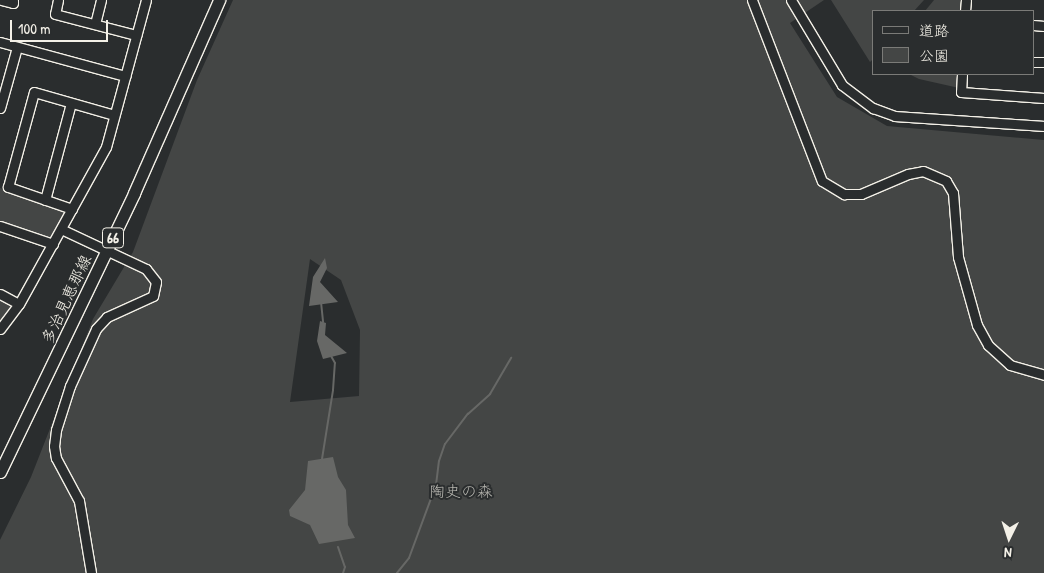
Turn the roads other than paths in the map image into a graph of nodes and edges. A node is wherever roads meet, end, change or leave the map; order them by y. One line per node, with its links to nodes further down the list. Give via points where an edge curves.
1 (1, 0): 2 (street, via 12,3)
2 (13, 0)
3 (58, 0): 9 (street, via 55,14)
4 (101, 0): 9 (street)
5 (146, 0): 10 (street)
6 (219, 0): 25 (main road, 多治見恵那線 / 66)
7 (752, 0): 29 (street, via 822,181 844,194 861,194 923,171 946,181 953,193 958,257 976,325 988,345 1010,365)
8 (791, 0): 19 (street, via 842,85 873,108 895,116)
9 (95, 24): 10 (street)
10 (136, 35): 14 (street)
11 (0, 42): 12 (street)
12 (17, 46): 14 (street); 17 (street)
13 (962, 75): 15 (street, via 961,92)
14 (125, 76): 18 (street)
15 (1044, 98)
16 (71, 103): 18 (street); 20 (street); 20 (street, via 34,92 8,187)
17 (0, 108)
18 (114, 115): 21 (street, via 106,147)
19 (1044, 126)
20 (45, 200): 21 (street)
21 (72, 209): 23 (street)
22 (0, 226): 24 (street)
23 (62, 228): 24 (street); 25 (street)
24 (53, 244): 27 (street)
25 (107, 249): 30 (main road, 多治見恵那線 / 66); 31 (street, via 146,269 153,275 156,290 154,296 107,317 96,329 70,386 56,430 56,458 79,501)
26 (0, 294): 27 (street)
27 (19, 304): 28 (street)
28 (0, 329)
29 (1044, 375)
30 (0, 472)
31 (91, 573)

